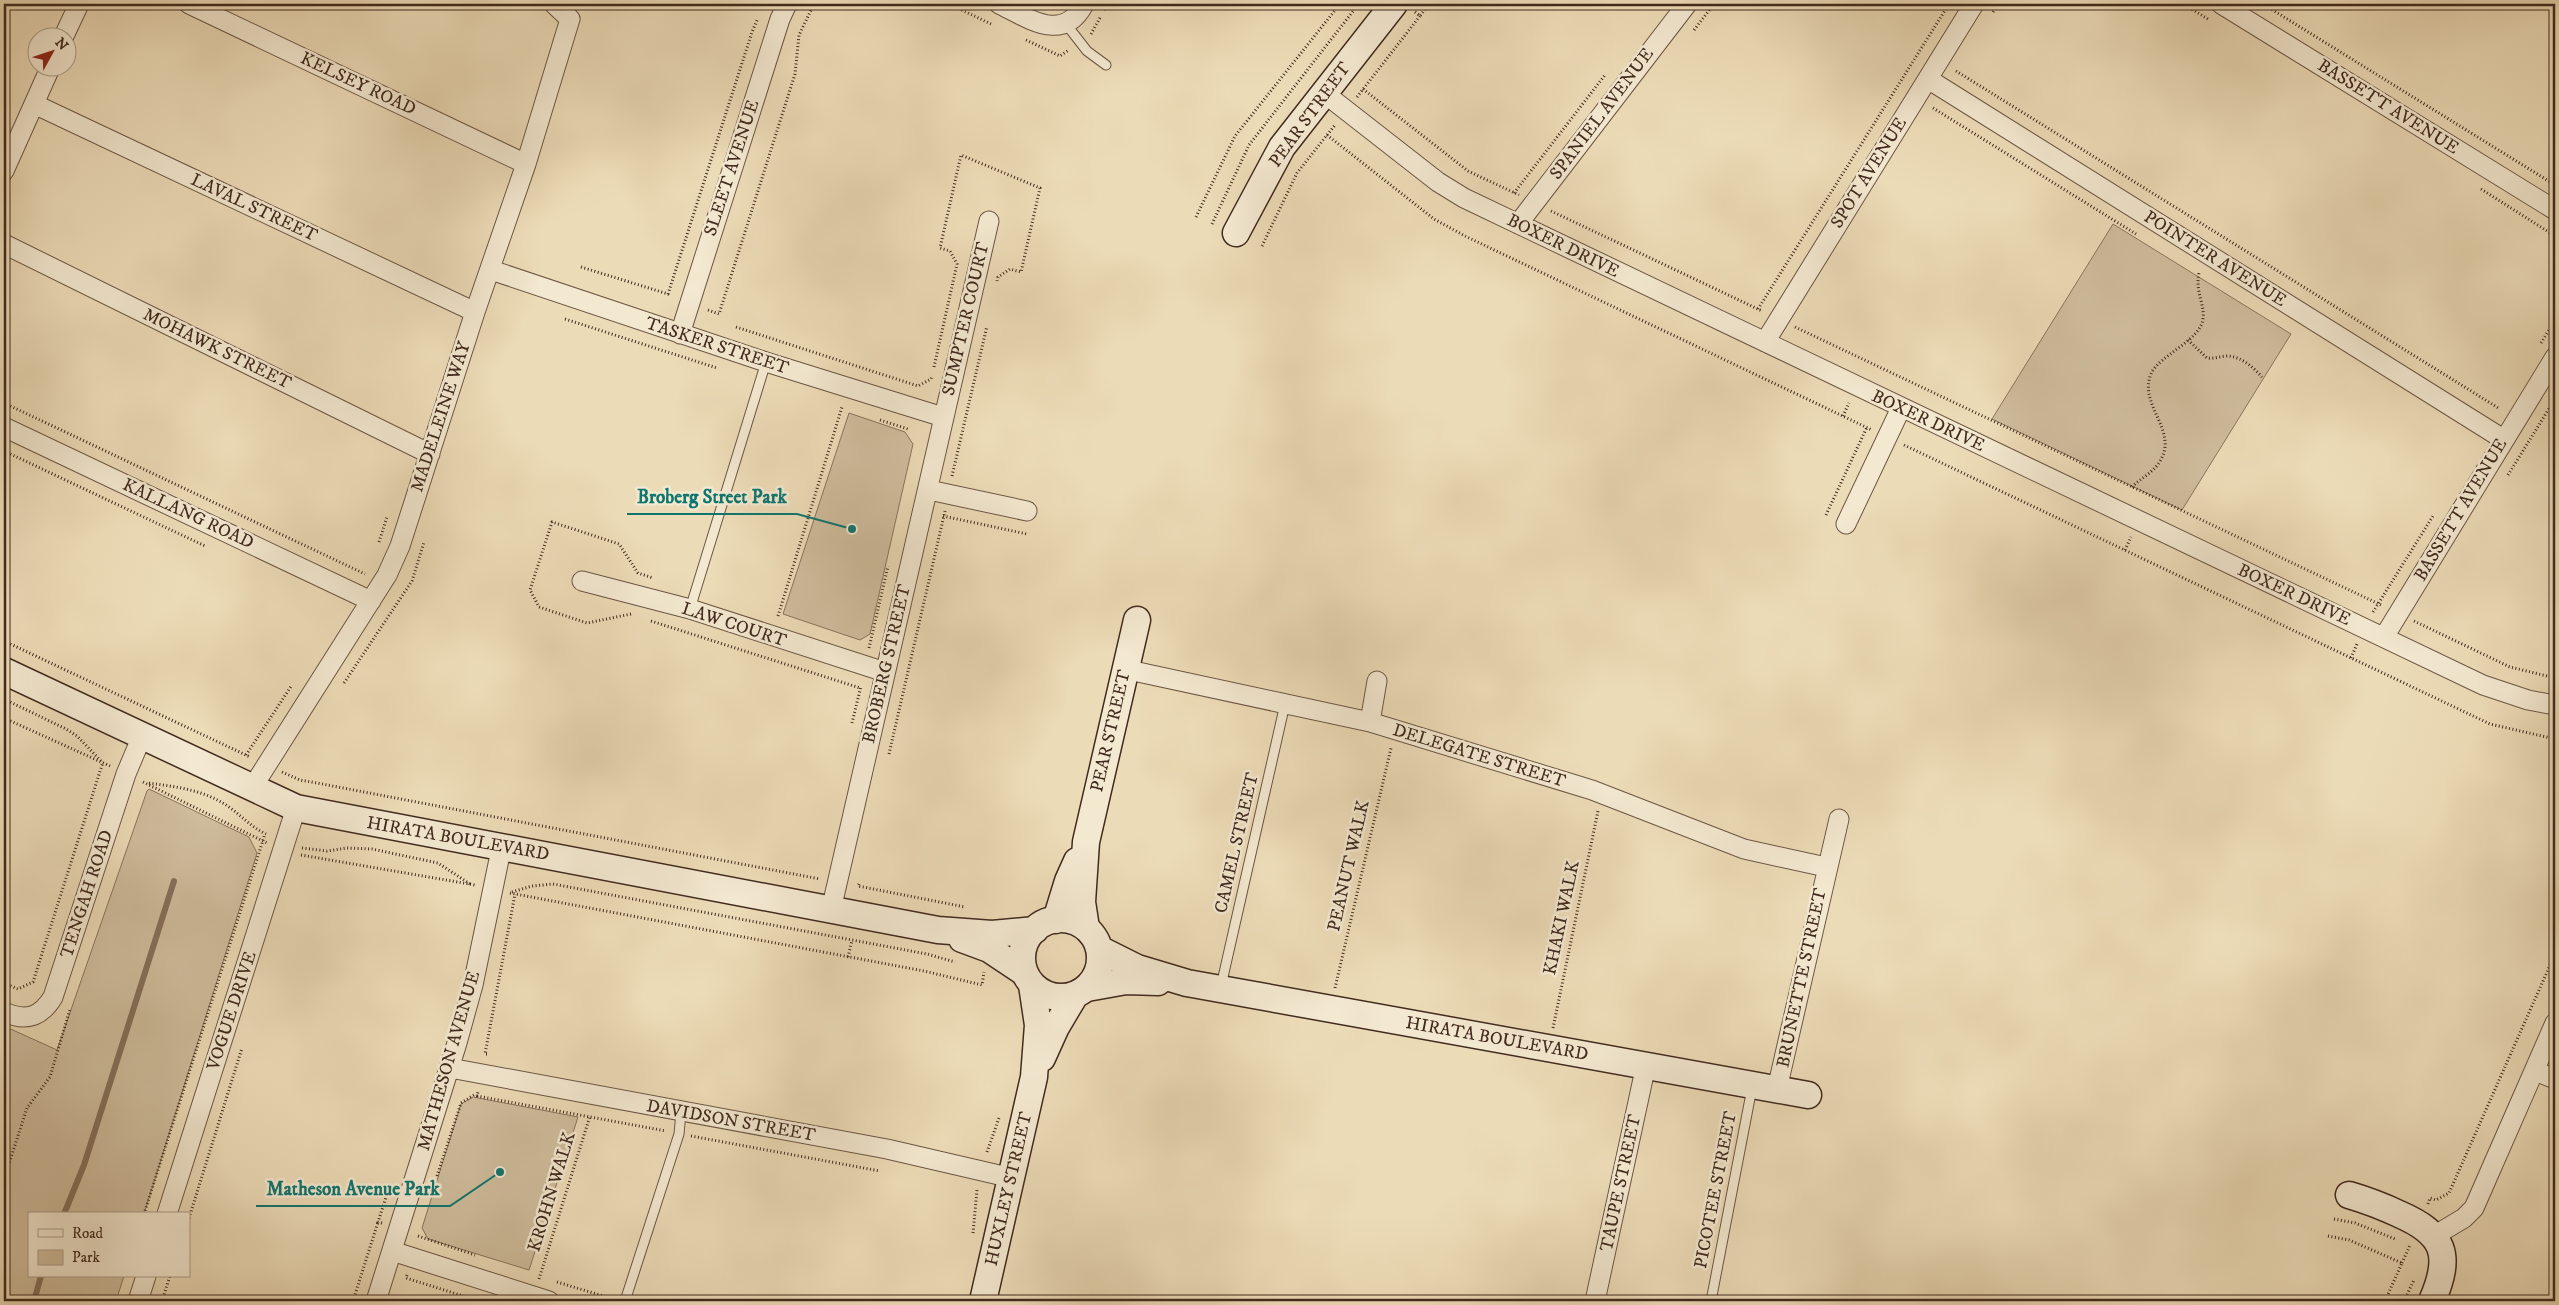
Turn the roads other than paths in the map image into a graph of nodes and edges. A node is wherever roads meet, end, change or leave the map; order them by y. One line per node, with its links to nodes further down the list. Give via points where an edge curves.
1 (79, 4): 12 (street)
2 (189, 4): 18 (street, KELSEY ROAD)
3 (554, 4): 18 (street, MADELEINE WAY, via 570,19)
4 (787, 4): 27 (street, SLEET AVENUE)
5 (999, 4): 11 (street, via 1050,26)
6 (1084, 4): 11 (street)
7 (1394, 4): 16 (street, PEAR STREET)
8 (1687, 4): 22 (street, SPANIEL AVENUE)
9 (1974, 4): 15 (street, SPOT AVENUE)
10 (2221, 4): 20 (street, BASSETT AVENUE)
11 (1066, 24): 13 (lane, via 1087,51)
12 (68, 28)
13 (1106, 66)
14 (46, 78): 17 (street)
15 (1928, 79): 28 (street, SPOT AVENUE); 34 (street, POINTER AVENUE)
16 (1324, 93): 22 (street, BOXER DRIVE, via 1438,182); 23 (street, PEAR STREET, via 1282,148)
17 (34, 104): 19 (street); 26 (street, LAVAL STREET)
18 (526, 164): 25 (street, MADELEINE WAY)
19 (4, 171)
20 (2555, 210)
21 (989, 221): 32 (street, SUMPTER COURT)
22 (1518, 224): 28 (street, BOXER DRIVE)
23 (1236, 233)
24 (4, 244): 35 (street, MOHAWK STREET)
25 (491, 270): 26 (street, MADELEINE WAY); 27 (street, TASKER STREET)
26 (474, 312): 35 (street, MADELEINE WAY)
27 (680, 334): 30 (street, TASKER STREET)
28 (1765, 342): 31 (street, BOXER DRIVE)
29 (2555, 357): 34 (street, BASSETT AVENUE)
30 (766, 362): 32 (street, TASKER STREET); 41 (lane)
31 (1901, 408): 38 (street); 43 (street, BOXER DRIVE)
32 (943, 418): 36 (street, BROBERG STREET)
33 (4, 427): 40 (street, KALLANG ROAD)
34 (2503, 439): 43 (street, BASSETT AVENUE)
35 (430, 454): 40 (street, MADELEINE WAY, via 394,562)
36 (929, 490): 37 (street); 46 (street, BROBERG STREET)
37 (1027, 511)
38 (1846, 524)
39 (582, 581): 41 (street, LAW COURT)
40 (371, 601): 52 (street, MADELEINE WAY)
41 (690, 609): 46 (street, LAW COURT)
42 (1137, 620): 44 (street, PEAR STREET)
43 (2384, 637): 49 (street, BOXER DRIVE, via 2483,685)
44 (1124, 669): 48 (street, DELEGATE STREET); 55 (street, PEAR STREET)
45 (4, 671): 51 (street, HIRATA BOULEVARD)
46 (885, 672): 58 (street, BROBERG STREET)
47 (1378, 681): 50 (street)
48 (1285, 704): 50 (street, DELEGATE STREET); 64 (lane, CAMEL STREET)
49 (2555, 705)
50 (1370, 722): 57 (street, DELEGATE STREET, via 1602,794 1744,849)
51 (142, 736): 52 (street, HIRATA BOULEVARD); 66 (street, TENGAH ROAD, via 126,774 54,997 37,1015 26,1018)
52 (252, 788): 53 (street, HIRATA BOULEVARD)
53 (296, 808): 56 (street, HIRATA BOULEVARD); 78 (street, VOGUE DRIVE)
54 (1839, 819): 57 (street, BRUNETTE STREET)
55 (1086, 842): 59 (street, PEAR STREET); 61 (street, PEAR STREET, via 1082,902)
56 (502, 846): 58 (street, HIRATA BOULEVARD); 69 (street, MATHESON AVENUE, via 473,985)
57 (1826, 867): 73 (street, BRUNETTE STREET)
58 (831, 910): 60 (street, HIRATA BOULEVARD)
59 (1045, 925): 60 (street, HIRATA BOULEVARD, via 992,934); 61 (street, via 1075,922); 62 (street, via 1024,947 1022,960)
60 (938, 930): 62 (street, HIRATA BOULEVARD, via 987,966)
61 (1092, 938): 63 (street, HIRATA BOULEVARD, via 1137,968); 65 (street, via 1100,961 1098,973)
62 (1029, 979): 65 (street, via 1043,993 1056,997); 71 (street, HUXLEY STREET, via 1038,1025)
63 (1187, 983): 64 (street, HIRATA BOULEVARD); 65 (street, HIRATA BOULEVARD, via 1126,980)
64 (1220, 989): 68 (street, HIRATA BOULEVARD)
65 (1081, 991): 71 (street, HUXLEY STREET, via 1056,1027)
66 (4, 1012)
67 (2555, 1023): 70 (street)
68 (1646, 1066): 73 (street, HIRATA BOULEVARD); 87 (street, TAUPE STREET)
69 (450, 1068): 75 (street, DAVIDSON STREET); 80 (street, MATHESON AVENUE)
70 (2536, 1071): 72 (street); 79 (street, via 2474,1208 2464,1218)
71 (1034, 1076): 76 (street, HUXLEY STREET)
72 (2555, 1079)
73 (1765, 1087): 74 (street, HIRATA BOULEVARD); 88 (lane, PICOTEE STREET)
74 (1808, 1095)
75 (681, 1113): 76 (street, DAVIDSON STREET, via 887,1149); 85 (lane, via 679,1134)
76 (1012, 1178): 86 (street, HUXLEY STREET)
77 (2348, 1195): 79 (street, via 2379,1205)
78 (168, 1212)
79 (2420, 1239): 89 (street, via 2440,1245 2443,1260 2442,1280)
80 (392, 1251): 82 (street); 84 (street, MATHESON AVENUE)
81 (145, 1278): 83 (street)
82 (541, 1299)
83 (138, 1301)
84 (376, 1301)
85 (625, 1301)
86 (983, 1301)
87 (1595, 1301)
88 (1711, 1301)
89 (2432, 1301)

